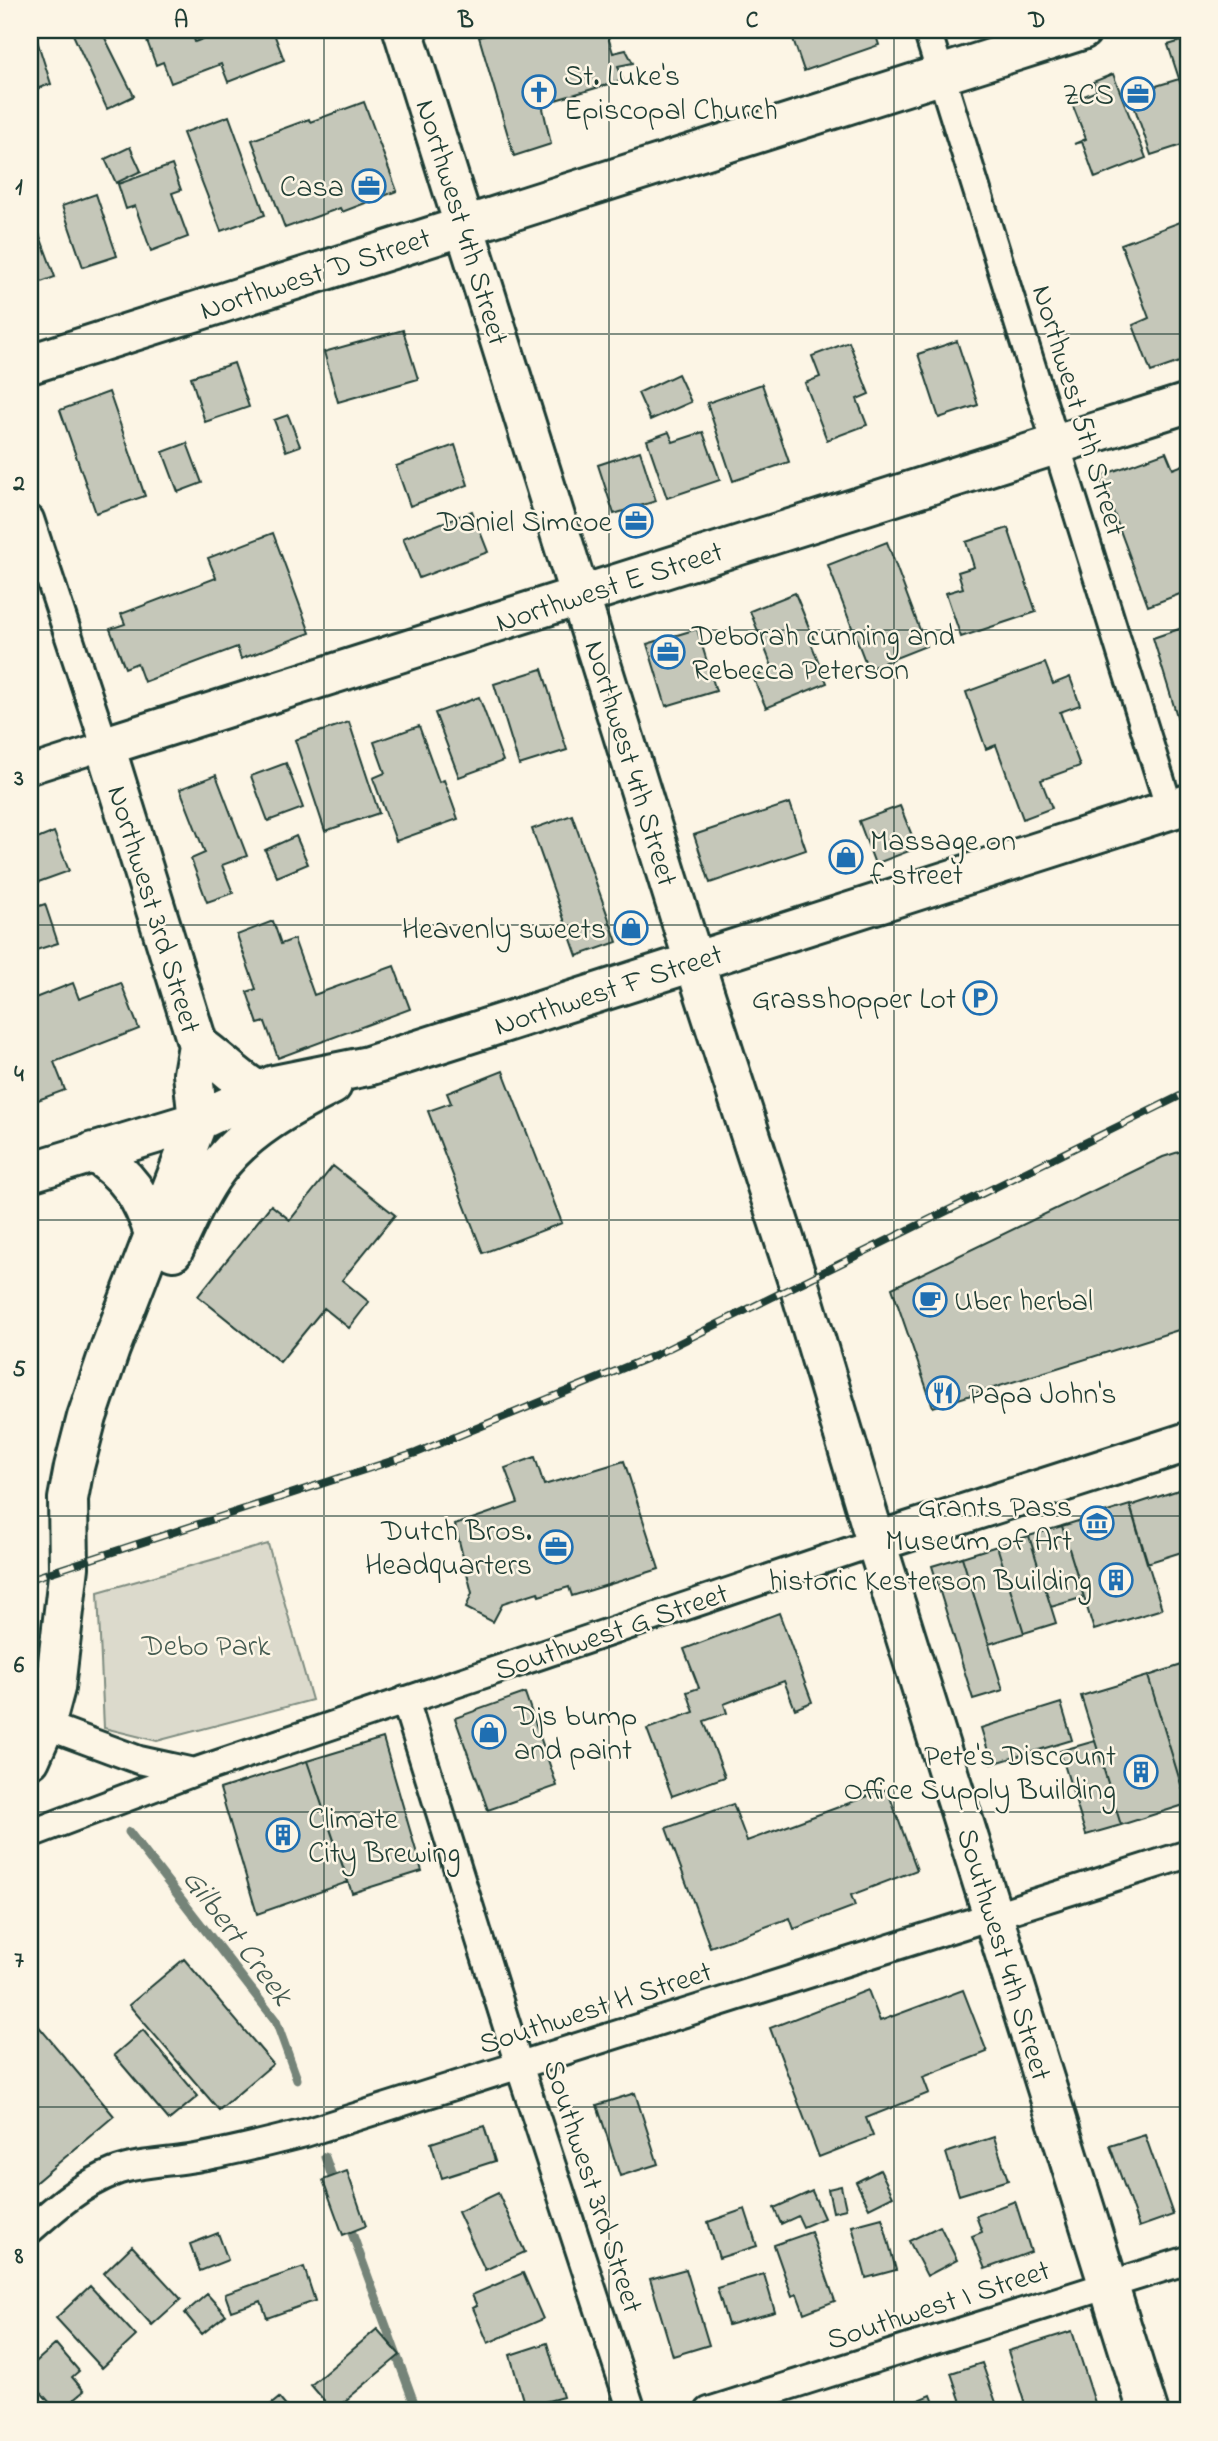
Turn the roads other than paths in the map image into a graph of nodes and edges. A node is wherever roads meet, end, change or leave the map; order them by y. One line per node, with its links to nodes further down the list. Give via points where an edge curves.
1 (403, 30): 5 (main road, Northwest 4th Street)
2 (926, 30): 4 (street, Northwest 5th Street)
3 (1082, 30): 4 (main road, Northwest D Street)
4 (940, 75): 5 (main road, Northwest D Street); 8 (street, Northwest 5th Street)
5 (464, 225): 6 (main road, Northwest D Street); 10 (main road, Northwest 4th Street)
6 (30, 364)
7 (1188, 403): 8 (main road, Northwest E Street)
8 (1056, 445): 10 (main road, Northwest E Street); 13 (street, Northwest 5th Street)
9 (30, 519): 11 (street, Northwest 3rd Street)
10 (579, 595): 11 (main road, Northwest E Street); 14 (main road, Northwest 4th Street)
11 (105, 746): 12 (street, Northwest E Street); 15 (main road, Northwest 3rd Street)
12 (30, 770)
13 (1179, 807): 14 (main road, Northwest F Street)
14 (694, 961): 16 (main road, Northwest F Street); 22 (main road, Northwest 4th Street)
15 (198, 1045): 17 (main road); 18 (main road, Northwest 3rd Street, via 193,1074)
16 (368, 1066): 17 (main road, Northwest F Street); 23 (main road, Northwest 3rd Street, via 276,1116 216,1170)
17 (257, 1091): 18 (main road, Northwest F Street)
18 (198, 1121): 19 (main road, Northwest F Street); 21 (main road, Northwest 3rd Street)
19 (93, 1152): 20 (main road, Northwest F Street); 21 (main road, via 136,1190)
20 (30, 1172)
21 (155, 1236): 23 (main road, Northwest 3rd Street)
22 (814, 1336): 25 (main road, Southwest 4th Street)
23 (86, 1417): 27 (main road, Northwest 3rd Street, via 68,1499 69,1567 55,1688)
24 (1188, 1442): 25 (main road, Southwest G Street)
25 (876, 1542): 26 (street, Southwest G Street); 32 (main road, Southwest 4th Street)
26 (405, 1700): 29 (street, Southwest G Street); 33 (street, Southwest 3rd Street)
27 (46, 1725): 28 (main road, Northwest 3rd Street); 29 (street, via 139,1760)
28 (30, 1759)
29 (194, 1772): 30 (street, Southwest G Street)
30 (30, 1834)
31 (1188, 1854): 32 (street, Southwest H Street)
32 (993, 1915): 33 (street, Southwest H Street); 36 (main road, Southwest 4th Street)
33 (519, 2065): 34 (street, Southwest H Street, via 305,2133 229,2152 117,2171 64,2200); 37 (street, Southwest 3rd Street)
34 (30, 2230)
35 (1188, 2260): 36 (street, Southwest I Street)
36 (1109, 2285): 38 (street, Southwest I Street); 39 (main road, Southwest 4th Street)
37 (632, 2411)
38 (709, 2411)
39 (1148, 2411)

